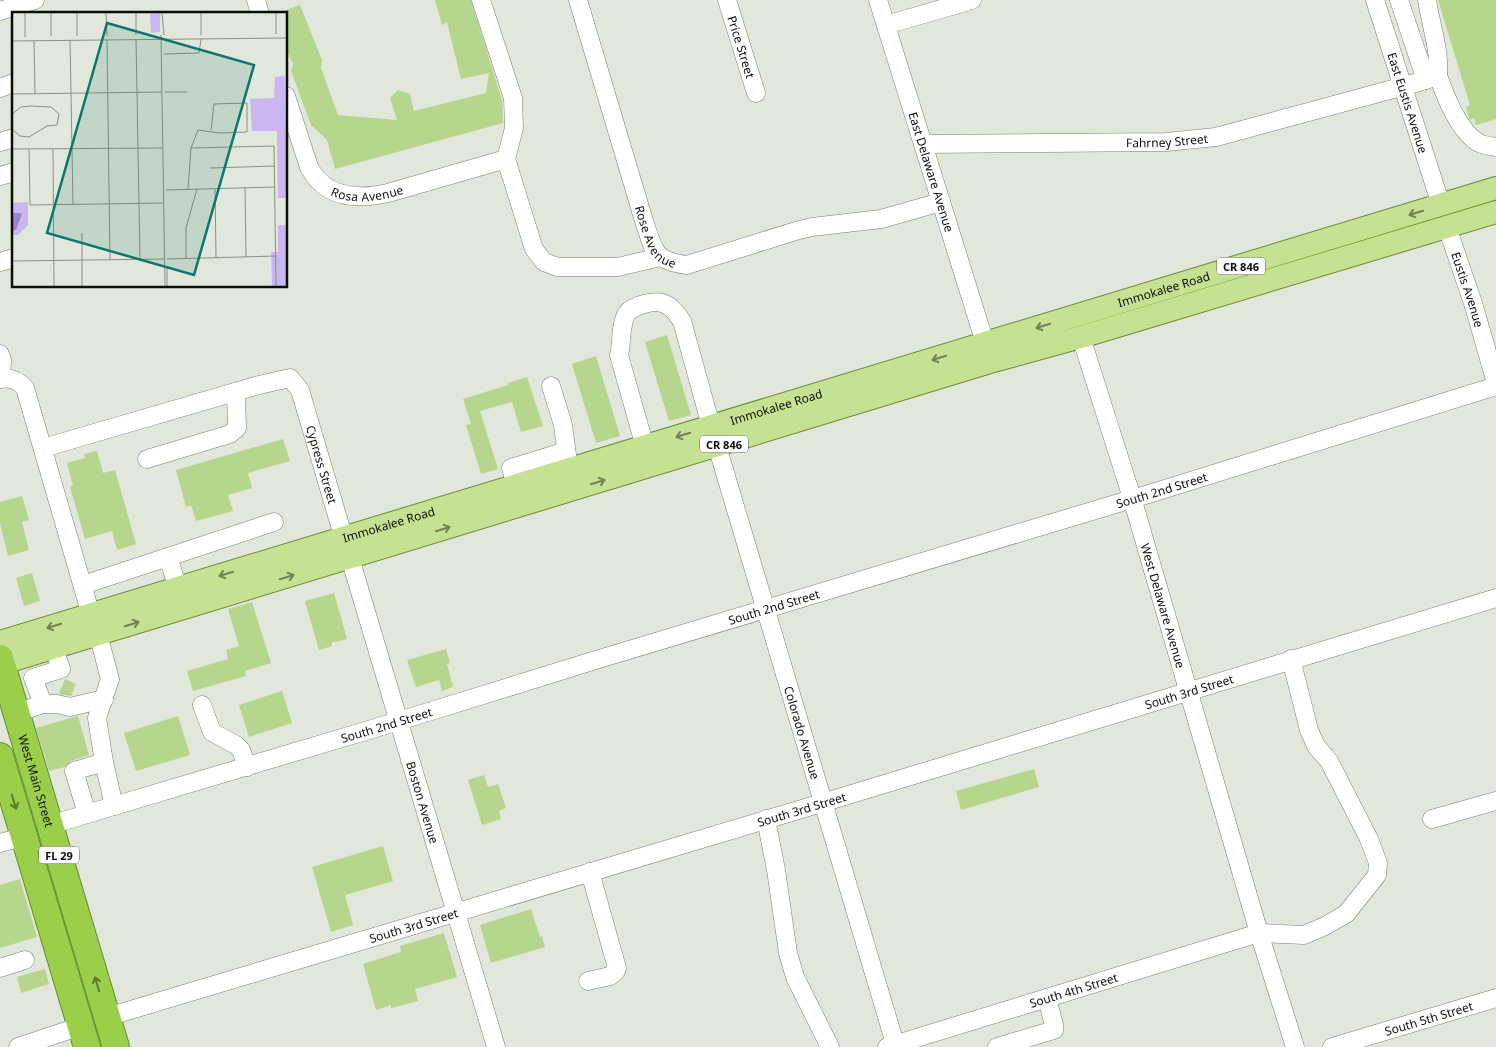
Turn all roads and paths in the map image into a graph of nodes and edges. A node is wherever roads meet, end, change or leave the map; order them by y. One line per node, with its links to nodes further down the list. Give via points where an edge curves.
1 (35, 0): 10 (street); 11 (street)
2 (481, 0): 21 (street, via 513,98 514,128)
3 (578, 0): 27 (street, Rose Avenue, via 644,221 653,248)
4 (727, 0): 17 (street, Price Street)
5 (878, 0): 12 (street, East Delaware Avenue)
6 (972, 0): 12 (street)
7 (1375, 0): 15 (street, East Eustis Avenue)
8 (1399, 0): 13 (street)
9 (1427, 0): 13 (street, via 1439,62)
10 (0, 11)
11 (39, 12)
12 (886, 25): 19 (street, East Delaware Avenue)
13 (1432, 78): 15 (street, Fahrney Street); 20 (street, via 1462,126 1477,143)
14 (12, 84): 16 (street)
15 (1402, 86): 19 (street, Fahrney Street, via 1200,140); 24 (street, East Eustis Avenue)
16 (0, 88)
17 (756, 93)
18 (288, 102): 21 (street, Rosa Avenue, via 314,176 331,191 351,197 388,193)
19 (923, 144): 23 (street, East Delaware Avenue)
20 (1496, 147)
21 (506, 159): 27 (street, via 534,249 544,262 558,267 618,268)
22 (1496, 188): 24 (main road, Immokalee Road / CR 846)
23 (941, 202): 27 (street, Rose Avenue, via 881,219 799,230 688,265 670,263); 29 (street, East Delaware Avenue)
24 (1441, 205): 26 (main road); 28 (main road, Immokalee Road / CR 846, one-way to 28)
25 (1496, 212): 26 (main road, Immokalee Road / CR 846)
26 (1447, 226): 28 (main road, Immokalee Road / CR 846); 32 (street, Eustis Avenue)
27 (660, 257)
28 (1078, 327): 29 (main road, Immokalee Road / CR 846); 40 (street, West Delaware Avenue)
29 (988, 353): 35 (main road, Immokalee Road / CR 846)
30 (0, 354): 31 (street)
31 (0, 379): 37 (street, via 18,380 26,388)
32 (1496, 385): 40 (street, South 2nd Street)
33 (551, 386): 39 (street, via 563,425)
34 (236, 392): 37 (street); 38 (street, via 237,428 230,434); 42 (street, Cypress Street, via 290,378 300,390)
35 (714, 436): 36 (main road, Immokalee Road / CR 846, one-way to 36); 36 (street, Colorado Avenue, via 682,321 662,302 633,308 627,314 619,355); 42 (main road, Immokalee Road / CR 846, one-way to 35); 47 (street, Colorado Avenue)
36 (645, 447): 39 (main road, Immokalee Road / CR 846)
37 (43, 448): 44 (street)
38 (147, 459)
39 (568, 461): 42 (main road, Immokalee Road / CR 846, via 516,486)
40 (1132, 498): 47 (street, South 2nd Street); 53 (street, West Delaware Avenue)
41 (274, 522): 43 (street)
42 (347, 548): 45 (main road, Immokalee Road / CR 846); 58 (street, Boston Avenue)
43 (168, 557): 44 (street); 45 (street)
44 (83, 585): 48 (street)
45 (173, 597): 48 (main road, Immokalee Road / CR 846)
46 (1496, 598): 50 (street, South 3rd Street)
47 (766, 609): 58 (street, South 2nd Street); 63 (street, Colorado Avenue)
48 (94, 625): 49 (main road, Immokalee Road / CR 846); 51 (main road, Immokalee Road / CR 846, one-way to 51); 54 (street, via 110,679)
49 (54, 648): 51 (main road, Immokalee Road / CR 846); 52 (street, via 61,669)
50 (1291, 659): 53 (street, South 3rd Street); 73 (street, South 4th Street, via 1312,738 1329,761 1365,832 1378,863 1378,875 1346,914 1325,926 1304,935)
51 (6, 662): 52 (street); 52 (street); 57 (highway, West Main Street / FL 29)
52 (33, 678): 55 (street)
53 (1188, 691): 63 (street, South 3rd Street); 73 (street, West Delaware Avenue)
54 (104, 699): 55 (street, via 70,707); 60 (street, via 97,718)
55 (43, 704): 57 (street)
56 (202, 705): 61 (street, via 212,732 241,750)
57 (16, 713): 68 (highway, West Main Street / FL 29)
58 (399, 721): 61 (street, South 2nd Street); 72 (street, Boston Avenue)
59 (0, 756): 69 (highway, FL 29, one-way to 69)
60 (104, 762): 64 (street); 65 (street, via 74,771)
61 (247, 767): 64 (street, South 2nd Street)
62 (1496, 801): 67 (street)
63 (822, 803): 66 (street, South 3rd Street); 82 (street, Colorado Avenue)
64 (114, 806): 65 (street, South 2nd Street)
65 (87, 814): 68 (street, South 2nd Street)
66 (766, 820): 71 (street, South 3rd Street); 86 (street, via 788,953)
67 (1432, 820)
68 (50, 825): 79 (highway, West Main Street / FL 29, one-way to 68)
69 (25, 836): 70 (street); 80 (highway, FL 29)
70 (0, 843)
71 (590, 872): 72 (street, South 3rd Street); 76 (street, via 617,968 610,976)
72 (456, 913): 79 (street, South 3rd Street); 85 (street, Boston Avenue)
73 (1259, 933): 77 (street, South 4th Street); 88 (street, West Delaware Avenue)
74 (25, 960): 75 (street)
75 (0, 968)
76 (588, 980)
77 (1047, 998): 81 (street, South 4th Street); 87 (street, via 1054,1030)
78 (1496, 998): 89 (street, South 5th Street)
79 (107, 1018): 80 (highway); 84 (highway, West Main Street / FL 29)
80 (84, 1037): 83 (street)
81 (932, 1040): 82 (street, South 4th Street)
82 (893, 1046)
83 (18, 1047)
84 (116, 1047)
85 (496, 1047)
86 (830, 1047)
87 (997, 1047)
88 (1295, 1047)
89 (1332, 1047)

